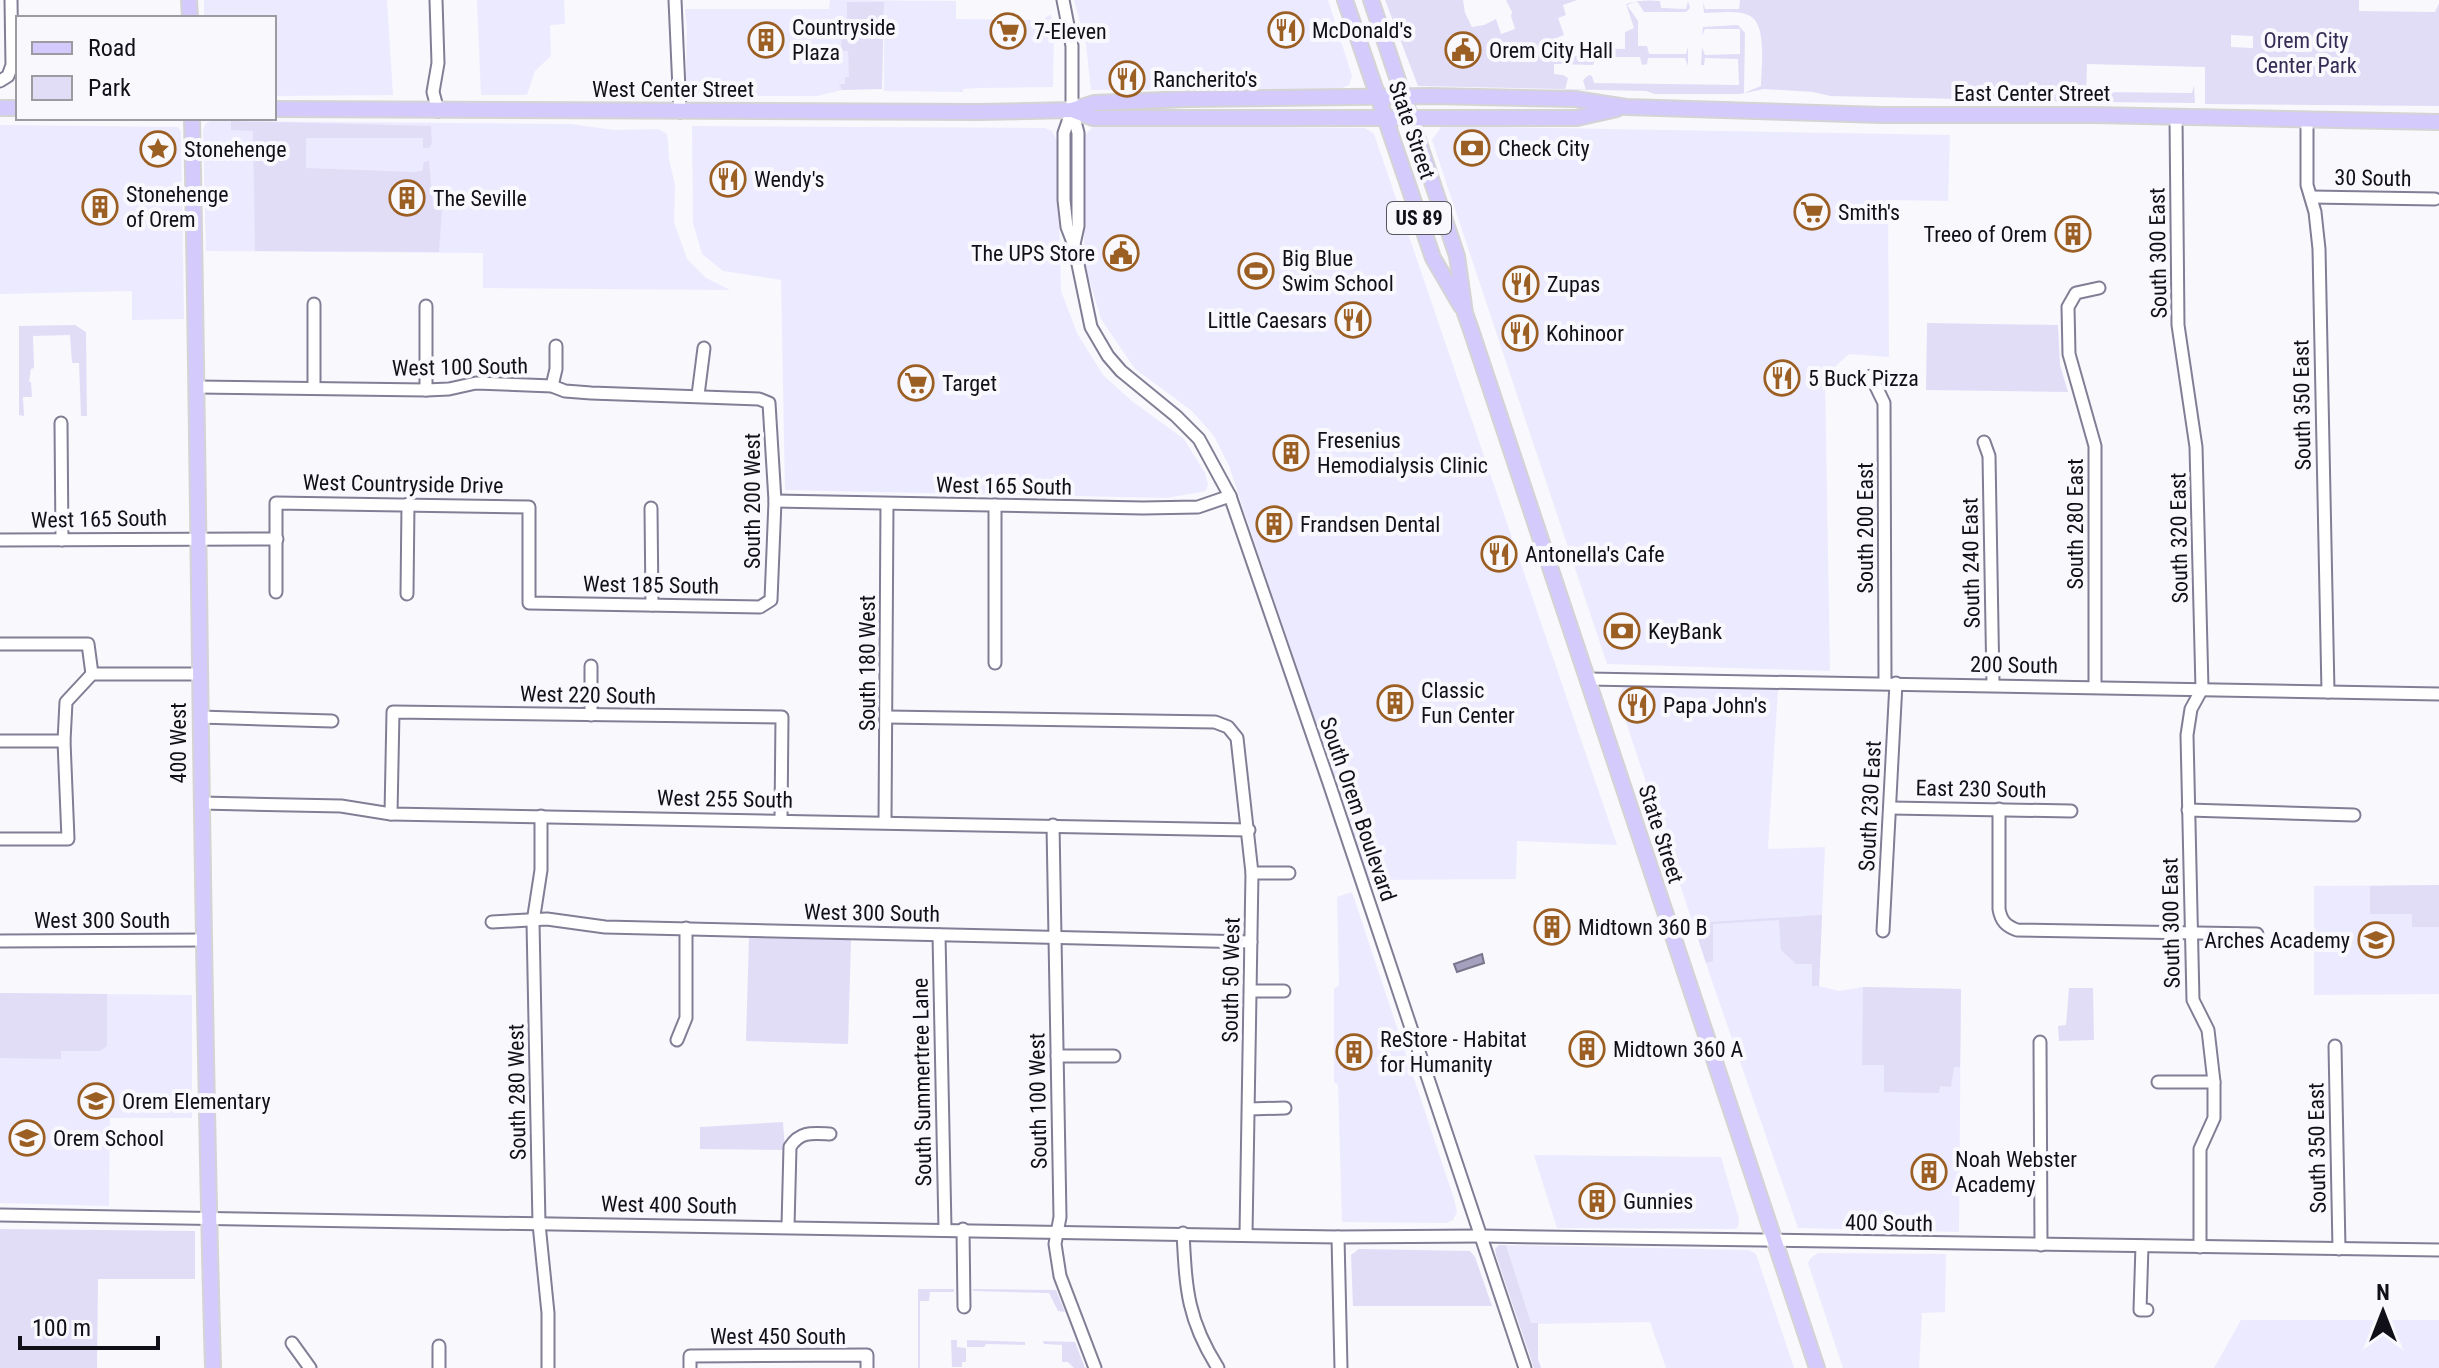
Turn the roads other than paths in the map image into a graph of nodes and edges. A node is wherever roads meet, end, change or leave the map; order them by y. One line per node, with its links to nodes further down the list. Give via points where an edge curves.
1 (11, 0): 7 (street, via 12,65)
2 (436, 0): 13 (street, via 438,63 433,92)
3 (675, 0): 14 (street)
4 (1063, 0): 12 (street, South Orem Boulevard, via 1072,46)
5 (1345, 0): 8 (main road, State Street / US 89)
6 (1371, 0): 9 (main road, State Street / US 89)
7 (4, 78)
8 (1377, 97): 9 (main road, West Center Street); 12 (main road, West Center Street, via 1094,103); 15 (main road, State Street / US 89)
9 (1404, 97): 10 (main road, East Center Street, via 1575,99); 17 (main road, State Street / US 89)
10 (1626, 107): 16 (main road, East Center Street); 17 (main road, East Center Street, via 1577,118)
11 (276, 109): 13 (main road, West Center Street)
12 (1072, 110): 14 (main road, West Center Street); 15 (main road, West Center Street, via 1093,118); 39 (street, South Orem Boulevard, via 1064,133 1067,227 1091,327 1108,356 1199,439)
13 (438, 111): 14 (main road, West Center Street)
14 (680, 112)
15 (1384, 117): 17 (main road, West Center Street); 26 (main road, State Street / US 89, via 1433,258)
16 (2176, 117): 18 (main road, East Center Street); 32 (street, South 300 East, via 2178,325)
17 (1411, 118): 26 (main road, State Street / US 89, via 1457,256)
18 (2307, 119): 20 (main road, East Center Street); 21 (street, South 350 East)
19 (192, 120): 31 (main road, 400 West)
20 (2439, 122)
21 (2311, 197): 22 (street, 30 South); 64 (street, South 350 East, via 2319,249)
22 (2435, 199)
23 (2099, 288): 62 (street, South 280 East, via 2076,293 2068,307 2069,354 2095,446)
24 (314, 304): 33 (street)
25 (426, 306): 34 (street)
26 (1465, 313): 59 (main road, State Street / US 89)
27 (556, 346): 30 (street)
28 (704, 348): 35 (street)
29 (1871, 376): 60 (street, South 200 East, via 1884,403)
30 (552, 386): 34 (street, West 100 South, via 476,383); 35 (street, West 100 South, via 591,393)
31 (197, 387): 33 (street, West 100 South); 45 (main road, 400 West)
32 (2188, 387): 63 (street, South 320 East, via 2197,457)
33 (314, 388): 34 (street, West 100 South)
34 (426, 390)
35 (698, 395): 36 (street, West 100 South)
36 (769, 403): 40 (street, South 200 West)
37 (61, 423): 48 (street)
38 (1984, 442): 61 (street, South 240 East, via 1989,456)
39 (1230, 496): 43 (street, West 165 South, via 1198,507); 119 (street, South Orem Boulevard)
40 (775, 501): 42 (street, West 165 South); 51 (street, South 200 West)
41 (408, 504): 46 (street, West Countryside Drive, via 276,503); 50 (street); 52 (street, West Countryside Drive, via 529,507)
42 (887, 504): 43 (street, West 165 South); 68 (street, South 180 West)
43 (995, 505): 55 (street)
44 (651, 508): 53 (street)
45 (199, 537): 46 (street); 48 (street, West 165 South); 58 (main road, 400 West)
46 (277, 539): 49 (street)
47 (0, 540): 48 (street, West 165 South)
48 (62, 540)
49 (276, 592)
50 (407, 594)
51 (771, 600): 53 (street, West 185 South, via 760,607)
52 (529, 603): 53 (street, West 185 South)
53 (652, 605)
54 (0, 644): 57 (street, via 88,644)
55 (995, 663)
56 (591, 666): 66 (street)
57 (92, 674): 58 (street); 71 (street, via 66,702)
58 (200, 674): 67 (main road, 400 West)
59 (1588, 679): 60 (street, 200 South); 121 (main road, State Street / US 89)
60 (1891, 682): 61 (street, 200 South); 73 (street, South 230 East)
61 (1993, 685): 62 (street, 200 South)
62 (2095, 687): 63 (street, 200 South)
63 (2202, 689): 64 (street, 200 South); 75 (street, South 300 East, via 2188,722)
64 (2328, 692): 65 (street, 200 South)
65 (2439, 694)
66 (591, 715): 77 (street, West 220 South, via 393,712); 80 (street, West 220 South, via 782,717)
67 (200, 717): 69 (street); 72 (main road, 400 West)
68 (887, 717): 81 (street, South 180 West); 83 (street, South 50 West, via 1215,722 1237,738)
69 (332, 721)
70 (0, 741): 71 (street)
71 (64, 741): 84 (street, via 68,839)
72 (201, 803): 77 (street, West 255 South, via 341,806); 95 (main road, 400 West)
73 (1891, 808): 74 (street, East 230 South); 90 (street, South 230 East)
74 (1999, 809): 76 (street, East 230 South); 91 (street, via 1999,909 2006,924 2017,930)
75 (2188, 810): 78 (street); 91 (street, South 300 East)
76 (2071, 811)
77 (391, 814): 79 (street, West 255 South)
78 (2354, 815)
79 (541, 816): 80 (street, West 255 South); 88 (street, South 280 West, via 541,870)
80 (781, 819): 81 (street, West 255 South)
81 (885, 822): 82 (street, West 255 South)
82 (1053, 825): 83 (street, West 255 South); 94 (street, South 100 West)
83 (1249, 830): 85 (street, South 50 West)
84 (0, 839)
85 (1252, 873): 86 (street); 97 (street, South 50 West)
86 (1289, 873)
87 (492, 922): 88 (street, West 300 South)
88 (533, 922): 89 (street, West 300 South); 112 (street, South 280 West)
89 (686, 928): 93 (street, West 300 South); 100 (street, via 686,1018)
90 (1883, 931)
91 (2192, 933): 92 (street); 106 (street, South 300 East, via 2193,1000 2208,1030)
92 (2257, 934)
93 (939, 935): 94 (street, West 300 South); 114 (street, South Summertree Lane)
94 (1053, 937): 97 (street, West 300 South); 103 (street, South 100 West)
95 (205, 940): 96 (street, West 300 South); 111 (main road, 400 West)
96 (0, 941)
97 (1251, 942): 98 (street, South 50 West)
98 (1251, 991): 99 (street); 108 (street, South 50 West)
99 (1284, 991)
100 (677, 1040)
101 (2040, 1042): 122 (street)
102 (2335, 1046): 125 (street, South 350 East)
103 (1057, 1056): 104 (street); 116 (street, South 100 West)
104 (1114, 1056)
105 (2158, 1082): 106 (street)
106 (2214, 1082): 124 (street, South 300 East, via 2214,1118 2200,1149)
107 (1285, 1108): 108 (street)
108 (1249, 1109): 118 (street, South 50 West)
109 (830, 1134): 113 (street, via 807,1133 790,1147)
110 (0, 1215): 111 (street, West 400 South)
111 (208, 1217): 112 (street, West 400 South); 133 (main road, 400 West)
112 (539, 1224): 113 (street, West 400 South); 136 (street, South 280 West)
113 (788, 1226): 114 (street, West 400 South)
114 (945, 1229): 115 (street, West 400 South)
115 (963, 1229): 116 (street, West 400 South); 127 (street)
116 (1058, 1231): 117 (street, West 400 South); 137 (street, South 100 West, via 1060,1276)
117 (1183, 1233): 118 (street, West 400 South); 138 (street, via 1186,1291 1201,1341)
118 (1246, 1234): 120 (street, West 400 South)
119 (1481, 1236): 120 (street, 400 South); 121 (street, 400 South); 140 (street, South Orem Boulevard)
120 (1338, 1237): 139 (street)
121 (1774, 1241): 122 (street, 400 South); 141 (main road, State Street / US 89)
122 (2041, 1245): 123 (street, 400 South)
123 (2142, 1246): 124 (street, 400 South); 128 (street, via 2140,1310)
124 (2200, 1247): 125 (street, 400 South)
125 (2339, 1249): 126 (street, 400 South)
126 (2439, 1250)
127 (964, 1307)
128 (2147, 1310)
129 (292, 1343): 134 (street)
130 (439, 1346): 135 (street)
131 (690, 1362): 132 (street, West 450 South)
132 (867, 1362)
133 (213, 1368)
134 (310, 1368)
135 (439, 1368)
136 (548, 1368)
137 (1095, 1368)
138 (1218, 1368)
139 (1341, 1368)
140 (1525, 1368)
141 (1817, 1368)

